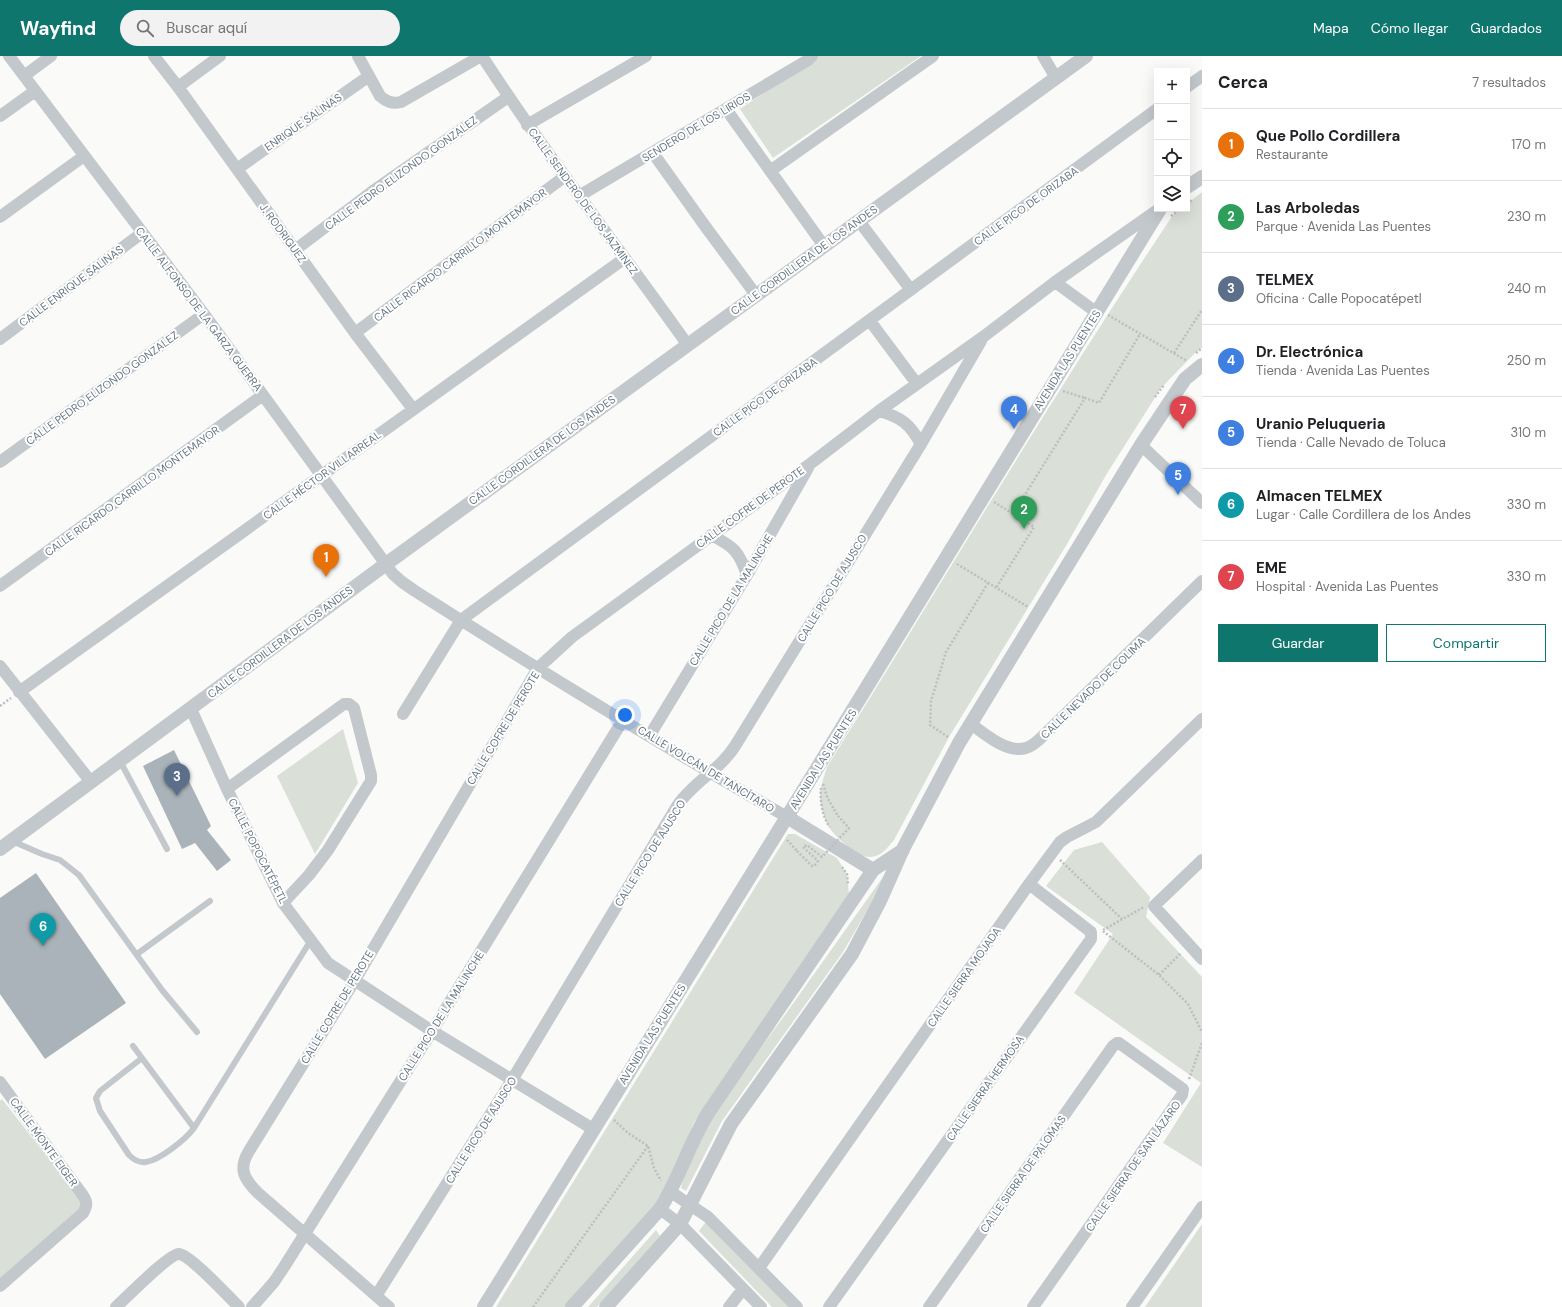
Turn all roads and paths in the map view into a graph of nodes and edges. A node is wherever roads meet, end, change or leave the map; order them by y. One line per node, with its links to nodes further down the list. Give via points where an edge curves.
1 (9, 56): 12 (street, CALLE ALFONSO DE LA GARZA GUERRA)
2 (51, 56): 12 (street)
3 (154, 56): 17 (street, J. RODRIGUEZ)
4 (220, 56): 17 (street)
5 (358, 56): 13 (street)
6 (482, 56): 13 (street, via 401,102 390,103 380,96); 19 (street, CALLE SENDERO DE LOS JAZMINEZ)
7 (646, 56): 23 (street)
8 (812, 56): 20 (street, SENDERO DE LOS LIRIOS)
9 (933, 56): 27 (street)
10 (1043, 56): 15 (street)
11 (1086, 56): 15 (street, CALLE CORDILLERA DE LOS ANDES)
12 (24, 76): 18 (street, CALLE ALFONSO DE LA GARZA GUERRA)
13 (369, 76): 26 (street, ENRIQUE SALINAS)
14 (1202, 76): 16 (street)
15 (1056, 78): 35 (street, CALLE CORDILLERA DE LOS ANDES)
16 (1190, 85)
17 (178, 87): 26 (street, J. RODRIGUEZ)
18 (35, 91): 22 (street); 25 (street, CALLE ALFONSO DE LA GARZA GUERRA)
19 (508, 97): 23 (street, CALLE SENDERO DE LOS JAZMINEZ); 38 (street, CALLE PEDRO ELIZONDO GONZALEZ, via 373,191)
20 (726, 109): 24 (street, SENDERO DE LOS LIRIOS); 27 (street)
21 (1154, 111): 41 (street, CALLE PICO DE ORIZABA)
22 (0, 116)
23 (527, 125): 29 (street, CALLE SENDERO DE LOS JAZMINEZ)
24 (653, 153): 31 (street, SENDERO DE LOS LIRIOS); 42 (street)
25 (84, 156): 34 (street); 36 (street, CALLE ALFONSO DE LA GARZA GUERRA)
26 (237, 169): 38 (street, J. RODRIGUEZ)
27 (770, 172): 37 (street)
28 (1202, 176): 30 (street)
29 (564, 177): 31 (street, CALLE SENDERO DE LOS JAZMINEZ); 47 (street, CALLE RICARDO CARRILLO MONTEMAYOR)
30 (1190, 185)
31 (579, 196): 39 (street, CALLE SENDERO DE LOS JAZMINEZ)
32 (1155, 212): 40 (street, CALLE COFRE DE PEROTE)
33 (1157, 212): 45 (street, AVENIDA LAS PUENTES)
34 (0, 217)
35 (859, 221): 37 (street, CALLE CORDILLERA DE LOS ANDES); 41 (street)
36 (142, 233): 44 (street, CALLE ALFONSO DE LA GARZA GUERRA); 50 (street, CALLE ENRIQUE SALINAS)
37 (824, 246): 42 (street, CALLE CORDILLERA DE LOS ANDES)
38 (295, 250): 47 (street, J. RODRIGUEZ)
39 (625, 258): 51 (street, CALLE SENDERO DE LOS JAZMINEZ); 59 (street, CALLE HÉCTOR VILLARREAL)
40 (1055, 282): 45 (street); 49 (street, CALLE COFRE DE PEROTE)
41 (911, 290): 46 (street, CALLE PICO DE ORIZABA)
42 (756, 295): 51 (street, CALLE CORDILLERA DE LOS ANDES)
43 (1202, 310): 52 (path)
44 (204, 314): 57 (street, CALLE ALFONSO DE LA GARZA GUERRA); 63 (street, CALLE PEDRO ELIZONDO GONZALEZ)
45 (1102, 314): 48 (path); 93 (street, AVENIDA LAS PUENTES)
46 (870, 321): 55 (street); 78 (street, CALLE PICO DE ORIZABA)
47 (355, 333): 59 (street, J. RODRIGUEZ)
48 (1140, 334): 52 (path); 58 (path, via 1099,403)
49 (983, 337): 55 (street, CALLE COFRE DE PEROTE); 61 (street, CALLE PICO DE AJUSCO)
50 (0, 338)
51 (687, 344): 71 (street, CALLE CORDILLERA DE LOS ANDES)
52 (1174, 353): 53 (path)
53 (1188, 361)
54 (1202, 364): 62 (street, via 1185,379)
55 (917, 384): 60 (street, CALLE COFRE DE PEROTE)
56 (1059, 390): 58 (path)
57 (263, 395): 65 (street, CALLE ALFONSO DE LA GARZA GUERRA); 75 (street, CALLE RICARDO CARRILLO MONTEMAYOR)
58 (1085, 398): 68 (path)
59 (413, 409): 65 (street, CALLE HÉCTOR VILLARREAL)
60 (879, 411): 61 (street, via 900,419 914,431); 64 (street, CALLE COFRE DE PEROTE)
61 (921, 444): 90 (street, CALLE PICO DE AJUSCO, via 728,757)
62 (1141, 445): 67 (street); 86 (street)
63 (0, 462)
64 (810, 464): 69 (street, CALLE COFRE DE PEROTE); 72 (street, CALLE PICO DE LA MALINCHE)
65 (322, 475): 71 (street, CALLE ALFONSO DE LA GARZA GUERRA); 81 (street, CALLE HÉCTOR VILLARREAL)
66 (990, 500): 68 (path)
67 (1202, 503)
68 (1013, 514): 76 (path, via 1034,527)
69 (711, 535): 72 (street, via 734,550 741,558); 80 (street, CALLE COFRE DE PEROTE, via 572,637)
70 (953, 562): 74 (path)
71 (386, 564): 78 (street, CALLE VOLCÁN DE TANCÍTARO, via 402,582); 82 (street, CALLE CORDILLERA DE LOS ANDES)
72 (747, 575): 87 (street, CALLE PICO DE LA MALINCHE)
73 (1202, 581): 86 (street, CALLE NEVADO DE COLIMA, via 1034,744 1020,749 1005,746)
74 (988, 583): 76 (path); 88 (path, via 946,652 931,701 930,725 949,738)
75 (0, 586)
76 (996, 588): 77 (path, via 1028,607)
77 (1032, 601)
78 (461, 620): 80 (street, CALLE VOLCÁN DE TANCÍTARO); 83 (street, CALLE PICO DE ORIZABA)
79 (0, 666): 81 (street)
80 (538, 668): 84 (street, CALLE VOLCÁN DE TANCÍTARO); 123 (street, CALLE COFRE DE PEROTE)
81 (19, 692): 91 (street)
82 (191, 709): 89 (street, CALLE CORDILLERA DE LOS ANDES); 92 (street, CALLE POPOCATÉPETL)
83 (403, 714)
84 (623, 720): 87 (street, CALLE VOLCÁN DE TANCÍTARO); 124 (street, CALLE PICO DE LA MALINCHE)
85 (1202, 720): 107 (street, CALLE SIERRA MOJADA, via 1096,822 1067,837)
86 (971, 724): 105 (street)
87 (650, 735): 90 (street, CALLE VOLCÁN DE TANCÍTARO)
88 (946, 744)
89 (120, 761): 91 (street, CALLE CORDILLERA DE LOS ANDES); 103 (lane)
90 (710, 773): 93 (street, CALLE VOLCÁN DE TANCÍTARO); 131 (street, CALLE PICO DE AJUSCO, via 692,787 677,806)
91 (91, 782): 97 (street, CALLE CORDILLERA DE LOS ANDES)
92 (227, 789): 115 (street, CALLE POPOCATÉPETL); 115 (street, via 344,704 354,708 372,775 371,781 328,850)
93 (787, 817): 111 (street); 136 (street, AVENIDA LAS PUENTES)
94 (832, 829): 106 (path, bridge, via 827,823 820,798 822,782 828,799 849,828 822,857 806,845 803,847 818,861 814,866)
95 (788, 834): 100 (path)
96 (836, 835): 98 (path)
97 (12, 841): 102 (street, CALLE CORDILLERA DE LOS ANDES); 120 (lane, via 60,860 71,868 86,884)
98 (842, 841)
99 (808, 842): 101 (path)
100 (781, 845)
101 (815, 846)
102 (0, 849)
103 (167, 849)
104 (821, 849): 108 (path)
105 (903, 849): 111 (street); 139 (street, via 880,901 852,954 731,1124)
106 (797, 851)
107 (1052, 853): 112 (street, CALLE SIERRA MOJADA); 117 (path)
108 (832, 855)
109 (1202, 860): 116 (street)
110 (840, 863): 113 (path, via 847,874)
111 (872, 870): 138 (street, via 708,1113 694,1137)
112 (1029, 884): 144 (street, CALLE SIERRA MOJADA); 159 (street, CALLE SIERRA HERMOSA, via 1091,932 1091,939)
113 (848, 887)
114 (210, 901): 120 (lane)
115 (283, 902): 118 (street, CALLE POPOCATÉPETL)
116 (1154, 906): 117 (path, via 1142,908); 119 (street)
117 (1122, 919): 122 (path, via 1101,931)
118 (311, 940): 123 (street, CALLE POPOCATÉPETL, via 328,963); 135 (lane)
119 (1189, 945): 121 (street); 122 (path)
120 (137, 954): 125 (lane, via 162,990)
121 (1202, 959)
122 (1159, 975): 126 (path, via 1188,1004)
123 (354, 980): 124 (street, CALLE POPOCATÉPETL); 143 (street, CALLE COFRE DE PEROTE, via 244,1161 244,1174 248,1182)
124 (432, 1031): 131 (street, CALLE POPOCATÉPETL); 143 (street, CALLE PICO DE LA MALINCHE)
125 (197, 1032)
126 (1202, 1032)
127 (1117, 1042): 133 (street, CALLE SIERRA DE SAN LÁZARO); 160 (street, CALLE SIERRA DE PALOMAS)
128 (1202, 1042): 133 (path)
129 (133, 1046): 130 (lane)
130 (142, 1058): 135 (lane); 135 (lane, via 100,1091 96,1098 100,1111 129,1155 140,1162 151,1161 169,1151)
131 (512, 1080): 136 (street, CALLE POPOCATÉPETL); 147 (street, CALLE PICO DE AJUSCO)
132 (0, 1084): 145 (street, CALLE MONTE EIGER, via 87,1203 83,1213)
133 (1183, 1089): 161 (street, CALLE SIERRA DE SAN LÁZARO, via 1181,1098)
134 (613, 1118): 137 (path, via 628,1133)
135 (194, 1128)
136 (593, 1129): 152 (street, AVENIDA LAS PUENTES)
137 (648, 1146): 138 (path, via 654,1168 665,1189); 153 (path)
138 (671, 1192): 139 (street); 141 (street)
139 (690, 1206): 142 (street); 144 (street, via 708,1218)
140 (1202, 1207): 162 (street)
141 (660, 1209): 142 (street); 154 (street)
142 (680, 1224): 146 (street); 155 (street)
143 (305, 1234): 147 (street, CALLE COFRE DE PEROTE); 150 (street, CALLE PICO DE LA MALINCHE, via 274,1282)
144 (759, 1268): 158 (street)
145 (0, 1286)
146 (743, 1289): 156 (street); 157 (street)
147 (376, 1296): 151 (street, CALLE COFRE DE PEROTE)
148 (116, 1307): 149 (street, via 165,1261 177,1254 182,1254 192,1261)
149 (239, 1307)
150 (252, 1307)
151 (389, 1307)
152 (484, 1307)
153 (533, 1307)
154 (572, 1307)
155 (606, 1307)
156 (729, 1307)
157 (761, 1307)
158 (797, 1307)
159 (829, 1307)
160 (929, 1307)
161 (1033, 1307)
162 (1132, 1307)

